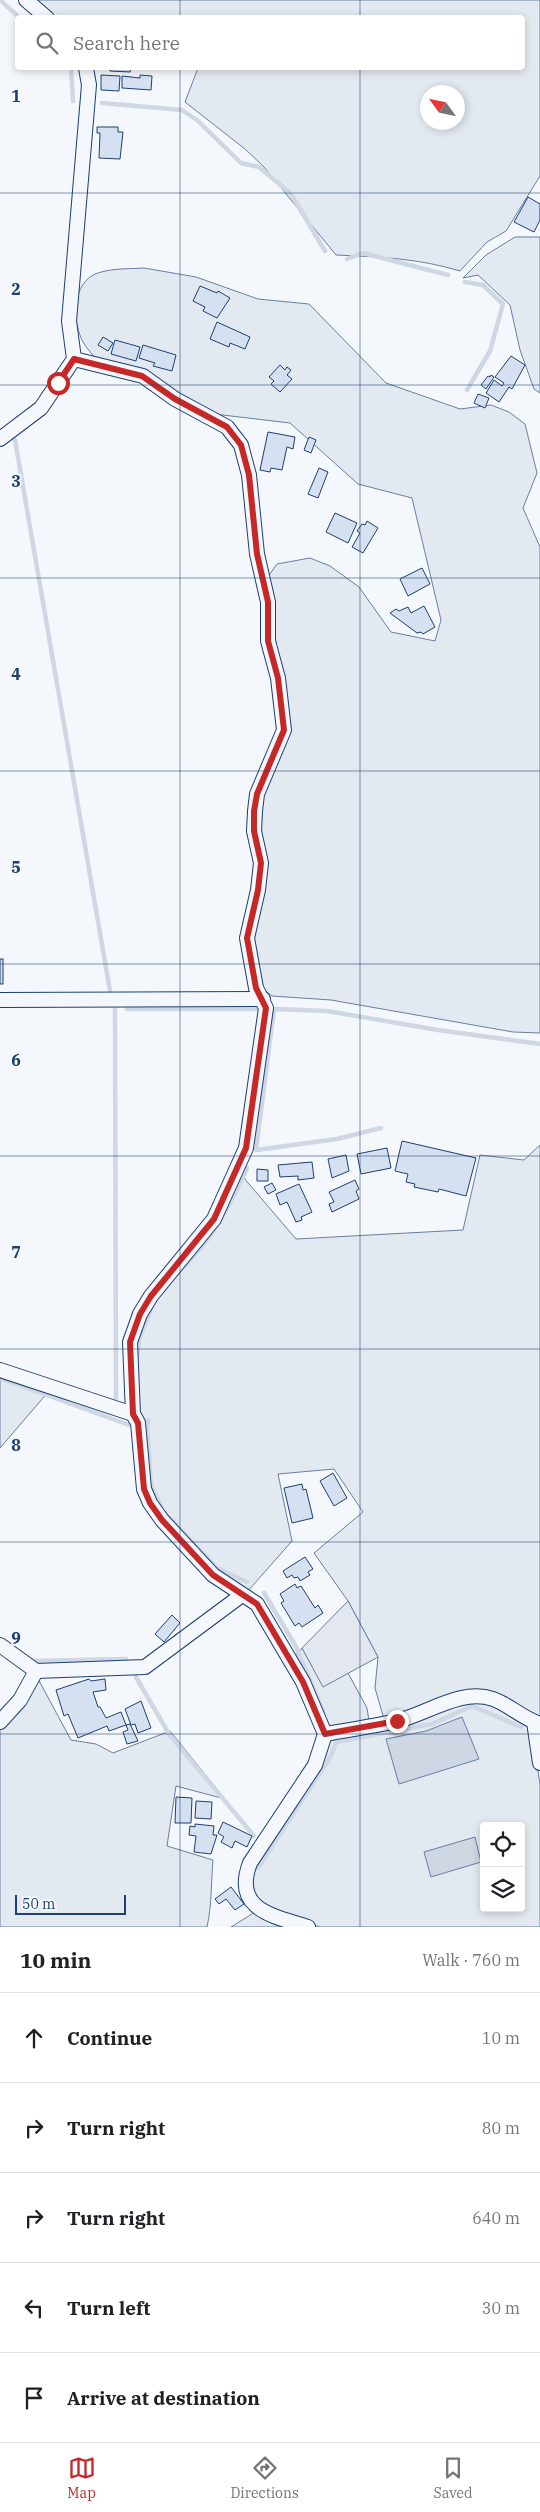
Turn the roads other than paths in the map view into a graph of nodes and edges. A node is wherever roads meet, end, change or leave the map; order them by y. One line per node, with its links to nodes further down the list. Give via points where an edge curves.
1 (26, 0): 2 (street)
2 (44, 15)
3 (86, 70): 4 (street, via 89,85 69,321)
4 (74, 359): 5 (street, via 41,408); 6 (street, via 142,376 175,399 227,427 241,445 249,475 257,554 268,602 268,641 278,678 284,730 257,794 254,811 254,831 261,863 247,938 256,988)
5 (0, 439)
6 (263, 999): 7 (street); 9 (street, via 266,1008 246,1148 214,1219 151,1296 140,1314 130,1342)
7 (0, 1000)
8 (0, 1370): 9 (street)
9 (136, 1423): 10 (street, via 144,1489 150,1503 213,1575)
10 (242, 1595): 12 (street, via 145,1667); 15 (street, via 257,1604 267,1620 303,1682)
11 (0, 1645): 12 (street)
12 (36, 1671): 13 (street, via 20,1700)
13 (0, 1722)
14 (537, 1723): 15 (street, via 524,1719 493,1699 473,1697 448,1701 425,1713 397,1721); 16 (street)
15 (325, 1734): 17 (street, via 315,1765 250,1863 246,1875 247,1896 255,1905 264,1912)
16 (540, 1763)
17 (308, 1927)

